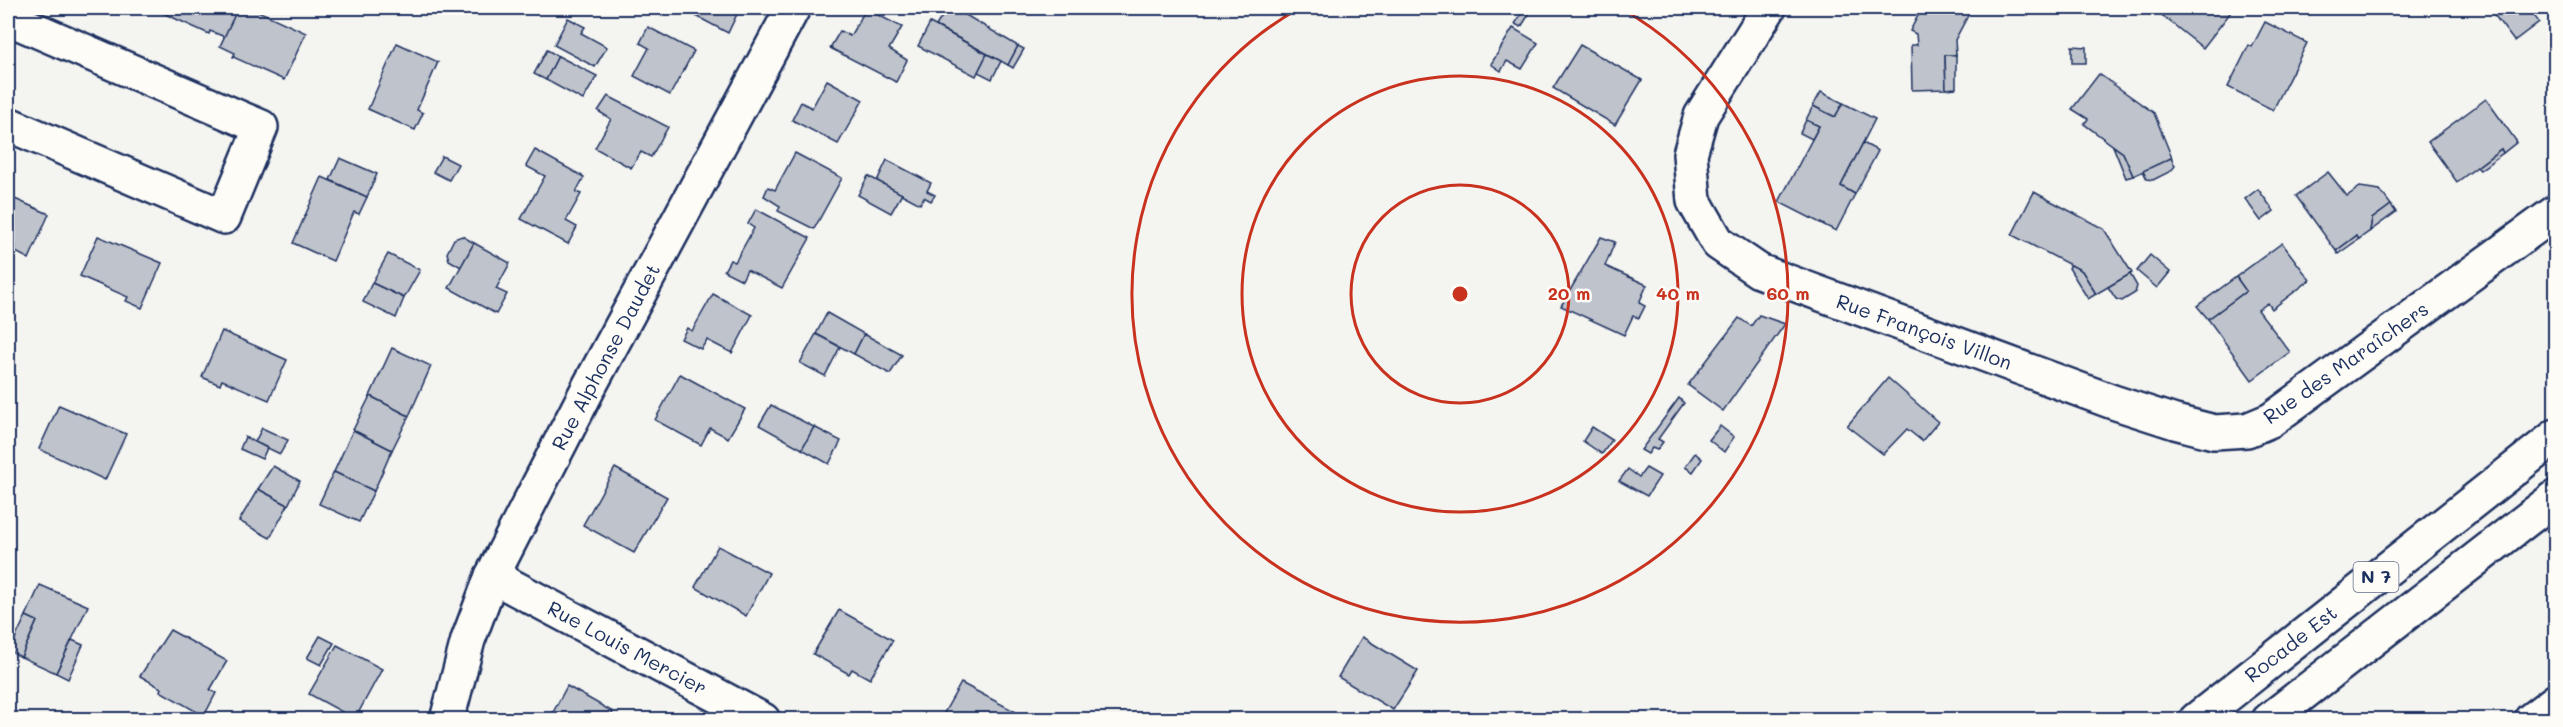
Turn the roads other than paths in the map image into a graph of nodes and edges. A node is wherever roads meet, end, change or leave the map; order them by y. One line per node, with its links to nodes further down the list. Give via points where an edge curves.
1 (794, 8): 9 (main road, Rue Alphonse Daudet, via 590,385)
2 (1769, 8): 6 (main road, Rue François Villon, via 1701,116 1690,154 1694,201 1718,243 1759,270)
3 (8, 18): 4 (main road, via 261,126 224,218)
4 (8, 124)
5 (2556, 212): 6 (main road, Rue des Maraîchers, via 2271,420 2247,430 2214,432)
6 (2113, 402)
7 (2556, 436): 13 (main road, Rocade Est / N 7)
8 (2556, 497): 14 (main road)
9 (492, 576): 11 (main road, Rue Alphonse Daudet, via 468,640); 12 (main road, Rue Louis Mercier)
10 (2556, 700): 15 (main road)
11 (447, 720)
12 (763, 720)
13 (2196, 720)
14 (2269, 720)
15 (2531, 720)

